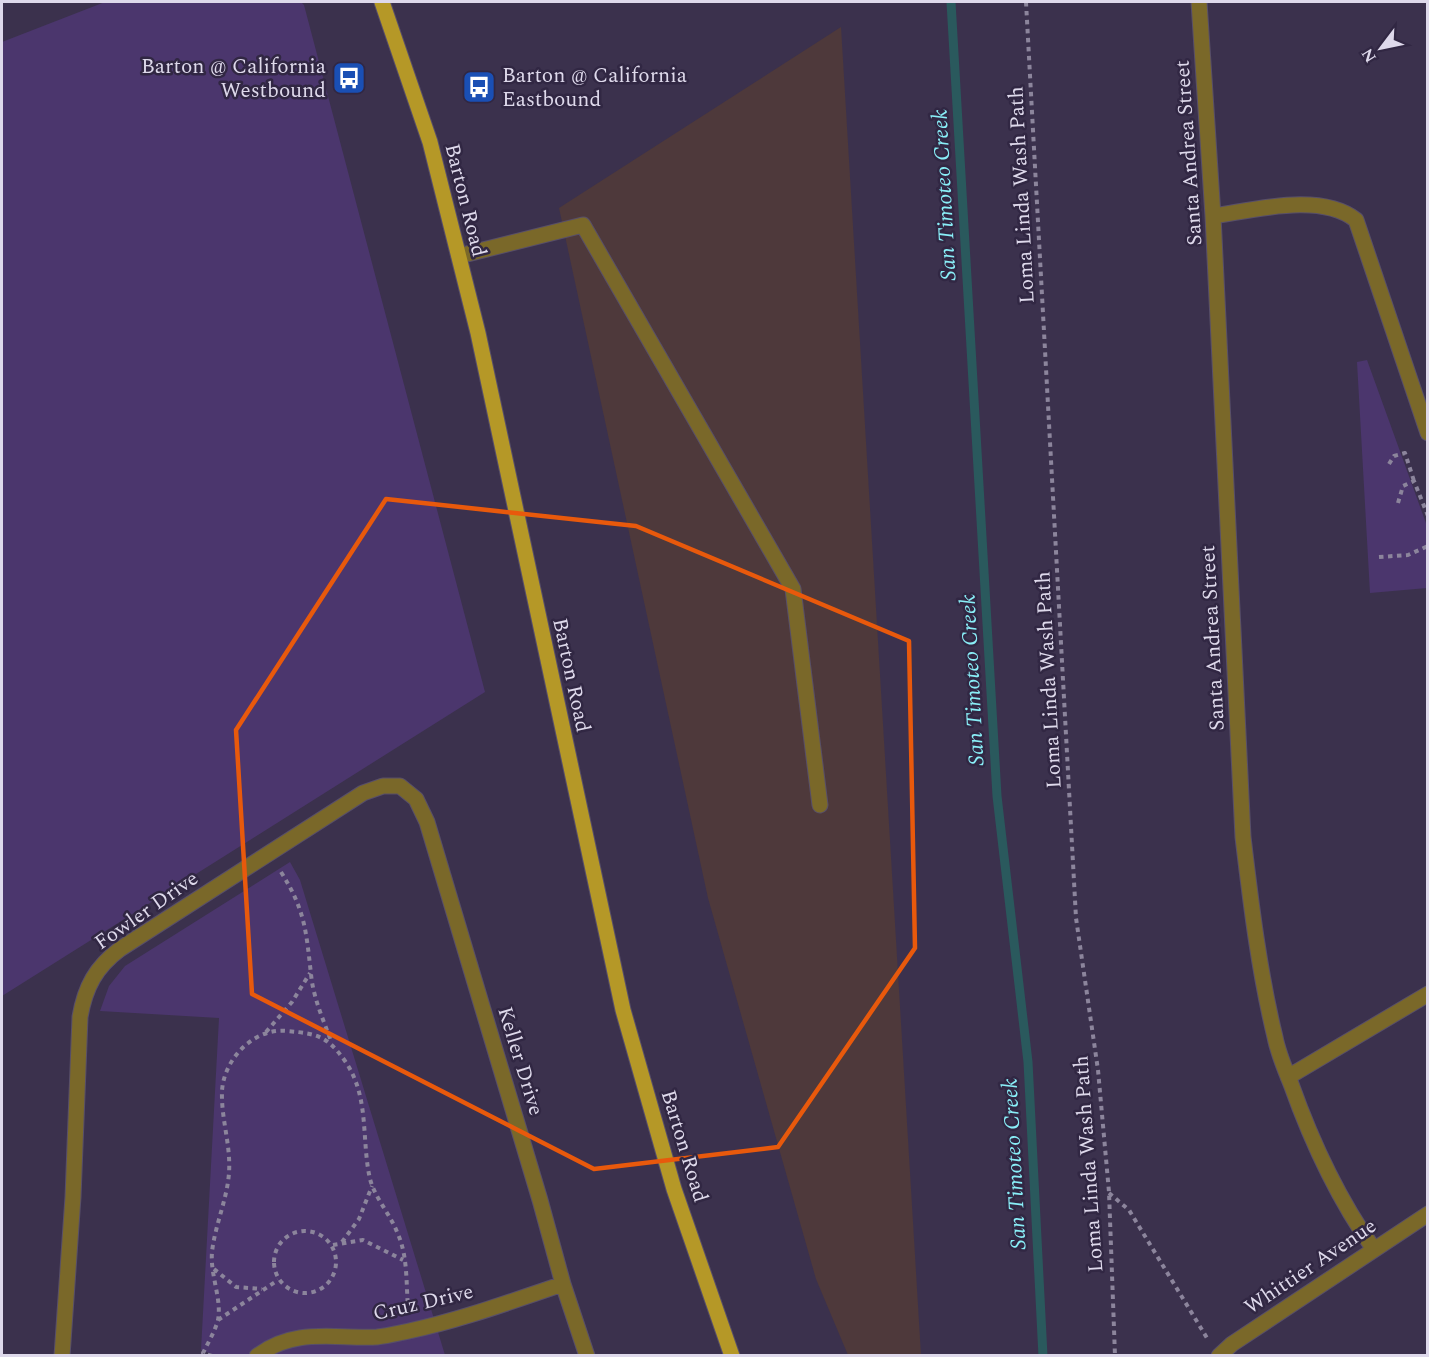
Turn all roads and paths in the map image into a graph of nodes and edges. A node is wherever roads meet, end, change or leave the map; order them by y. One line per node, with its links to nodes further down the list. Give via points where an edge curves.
1 (382, 2): 5 (main road, Barton Road, via 430,142)
2 (1026, 2): 22 (path, Loma Linda Wash Path, via 1076,918 1098,1070)
3 (1199, 2): 4 (street, Santa Andrea Street)
4 (1213, 216): 6 (street, via 1278,206 1324,206 1343,209 1356,220); 20 (street, Santa Andrea Street, via 1243,837 1255,935 1275,1039)
5 (459, 256): 14 (street, via 583,225 793,589); 39 (main road, Barton Road, via 623,1010 674,1189)
6 (1428, 433)
7 (1389, 464): 8 (path, via 1394,456 1405,453)
8 (1414, 481): 9 (path, via 1403,486); 10 (path)
9 (1398, 503)
10 (1428, 516)
11 (1428, 546): 12 (path, via 1408,555)
12 (1379, 557)
13 (400, 786): 30 (street, Keller Drive, via 416,799 427,822); 35 (street, Fowler Drive, via 383,786 363,793 120,949 96,970 80,1017)
14 (820, 805)
15 (280, 870): 16 (path, via 302,910 311,956)
16 (310, 973): 18 (path, via 279,1020); 19 (path)
17 (1428, 994): 20 (street)
18 (265, 1033): 19 (path, via 274,1030 311,1034); 28 (path, via 246,1044 224,1080 229,1174 212,1254)
19 (332, 1045): 21 (path, via 348,1065 361,1097)
20 (1288, 1077): 26 (street, Santa Andrea Street, via 1323,1164)
21 (373, 1185): 24 (path, via 359,1219); 27 (path, via 399,1234)
22 (1109, 1192): 34 (path, via 1129,1210); 40 (path, Loma Linda Wash Path)
23 (1428, 1214): 26 (street, Whittier Avenue)
24 (340, 1243): 25 (path); 27 (path, via 363,1240)
25 (333, 1245): 29 (path, via 337,1261 334,1278 322,1290 307,1294 291,1290); 29 (path, via 320,1234 304,1230 288,1235 277,1247 274,1263)
26 (1372, 1248): 34 (street, Whittier Avenue)
27 (404, 1260): 33 (path)
28 (213, 1268): 31 (path, via 236,1287); 32 (path)
29 (278, 1280): 31 (path)
30 (563, 1284): 33 (street, Cruz Drive); 38 (street, Keller Drive)
31 (263, 1289): 32 (path)
32 (218, 1320): 36 (path, via 203,1353)
33 (411, 1331): 37 (street, Cruz Drive, via 379,1337 318,1334 289,1340)
34 (1219, 1355)
35 (62, 1356)
36 (212, 1356)
37 (257, 1356)
38 (586, 1356)
39 (732, 1356)
40 (1115, 1356)

